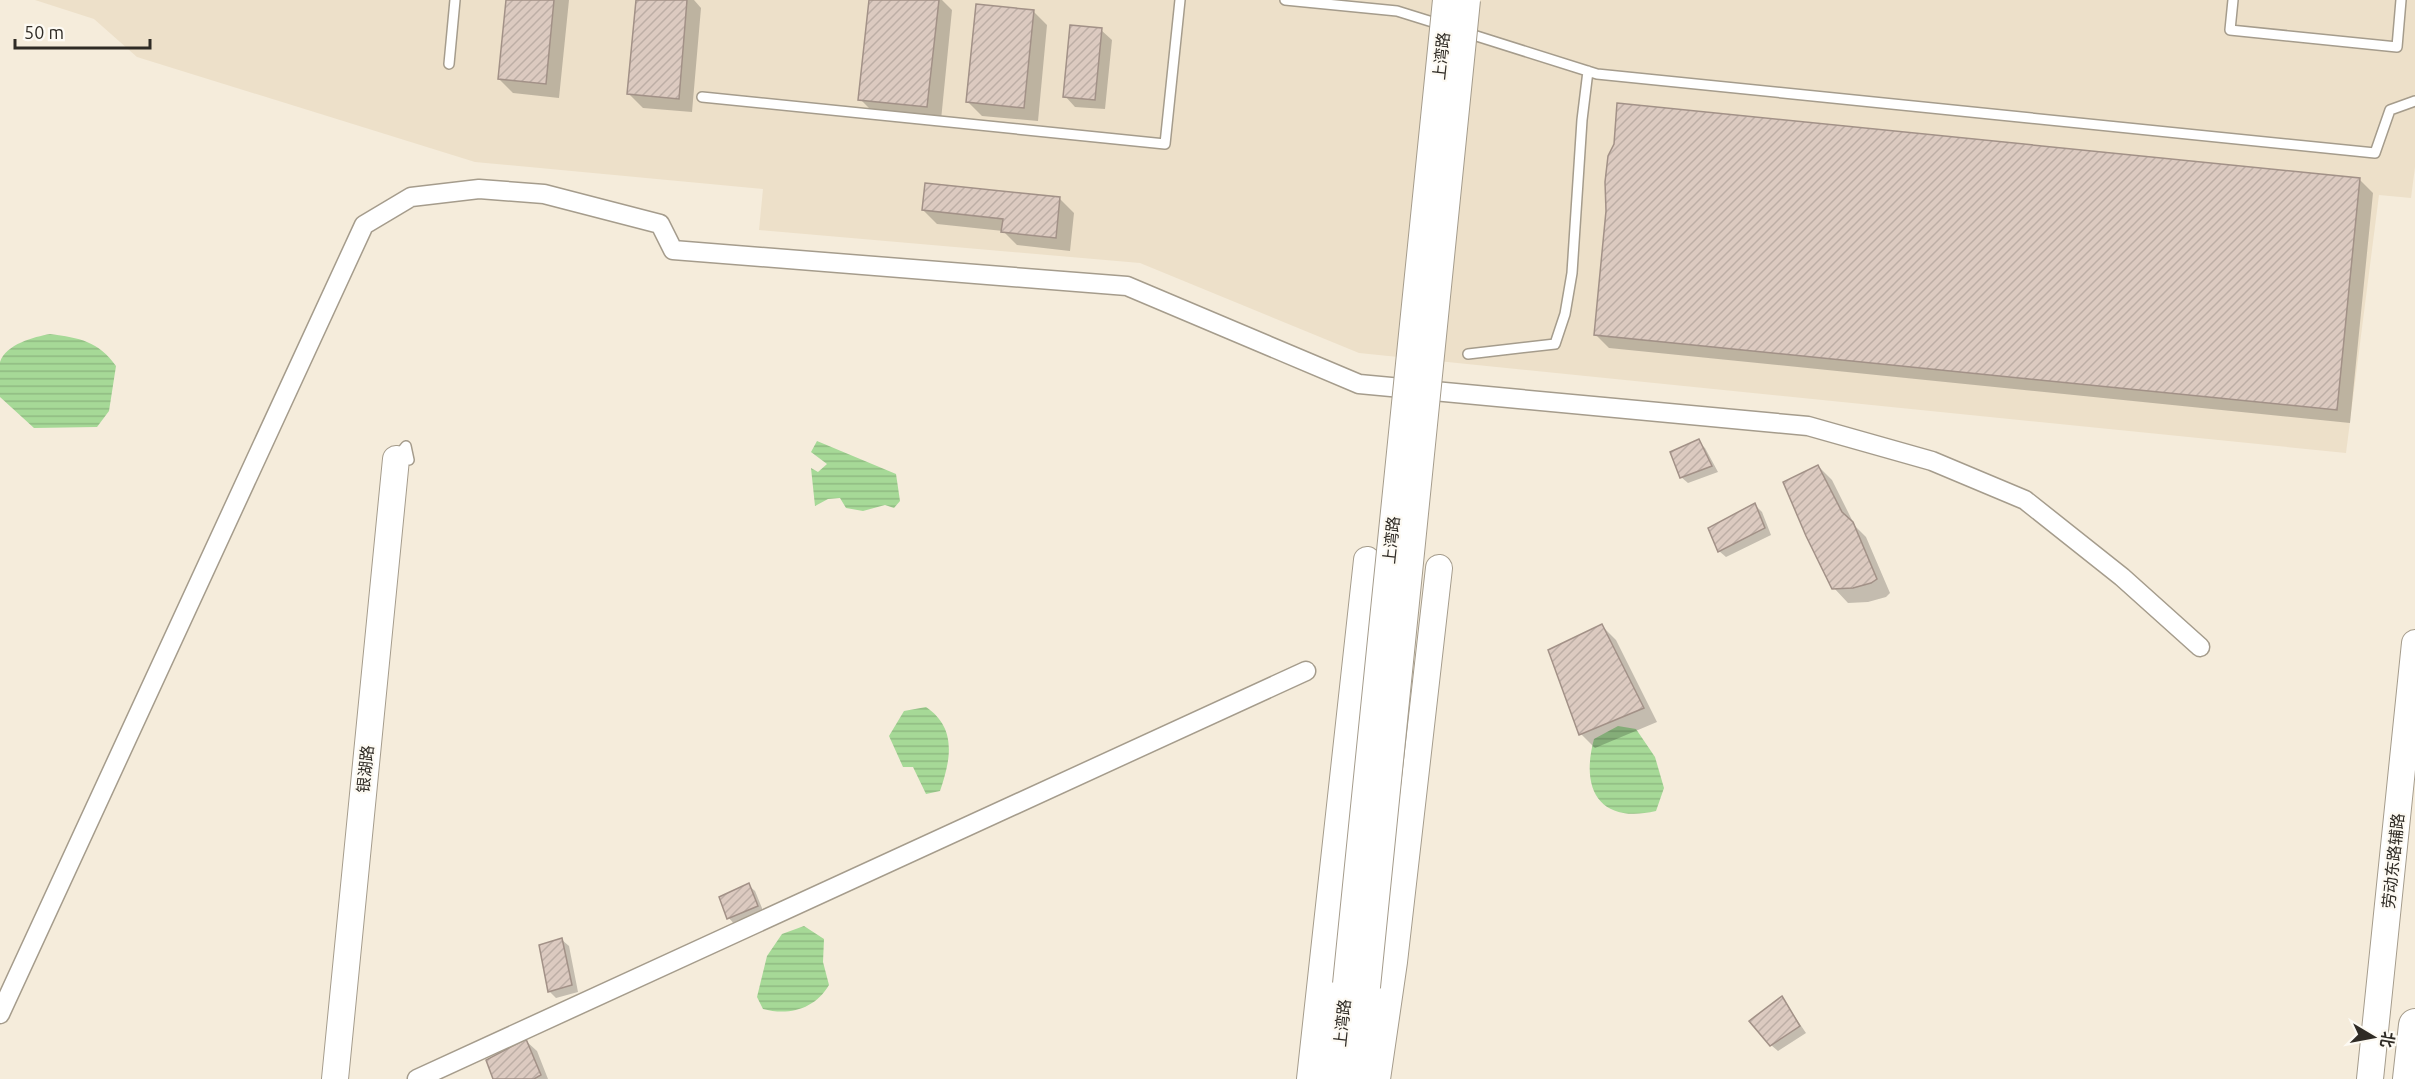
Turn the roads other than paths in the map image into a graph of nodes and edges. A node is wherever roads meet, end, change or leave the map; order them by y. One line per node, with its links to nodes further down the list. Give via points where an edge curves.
1 (455, 0): 8 (lane)
2 (1180, 0): 10 (lane, via 1165,144)
3 (1285, 0): 9 (lane, via 1397,11)
4 (1446, 0): 18 (main road, 上湾路, bridge)
5 (1467, 0): 18 (main road, 上湾路, bridge)
6 (2233, 0): 7 (lane, via 2230,30 2397,47)
7 (2402, 0)
8 (449, 64)
9 (1588, 71): 11 (lane, via 2375,153 2390,110); 12 (lane, via 1572,273 1556,344)
10 (702, 97)
11 (2415, 101)
12 (1468, 354)
13 (1367, 560): 14 (lane, via 1375,553); 24 (main road, 上湾路)
14 (1433, 562): 27 (main road, via 1394,962)
15 (2415, 643): 28 (main road, 劳动东路辅路)
16 (2200, 647): 19 (street, via 2122,577 2025,500 1932,461 1837,433 1808,426 1359,384 1128,286 673,250 660,224 544,194 479,189 411,197 364,225)
17 (1306, 671): 23 (street)
18 (1356, 985): 25 (main road, 上湾路); 26 (main road, 上湾路)
19 (0, 1014)
20 (2415, 1025): 29 (highway)
21 (335, 1079): 22 (main road, 银湖路, via 402,460)
22 (349, 1079)
23 (417, 1079)
24 (1310, 1079)
25 (1336, 1079)
26 (1357, 1079)
27 (1377, 1079)
28 (2370, 1079)
29 (2409, 1079)

